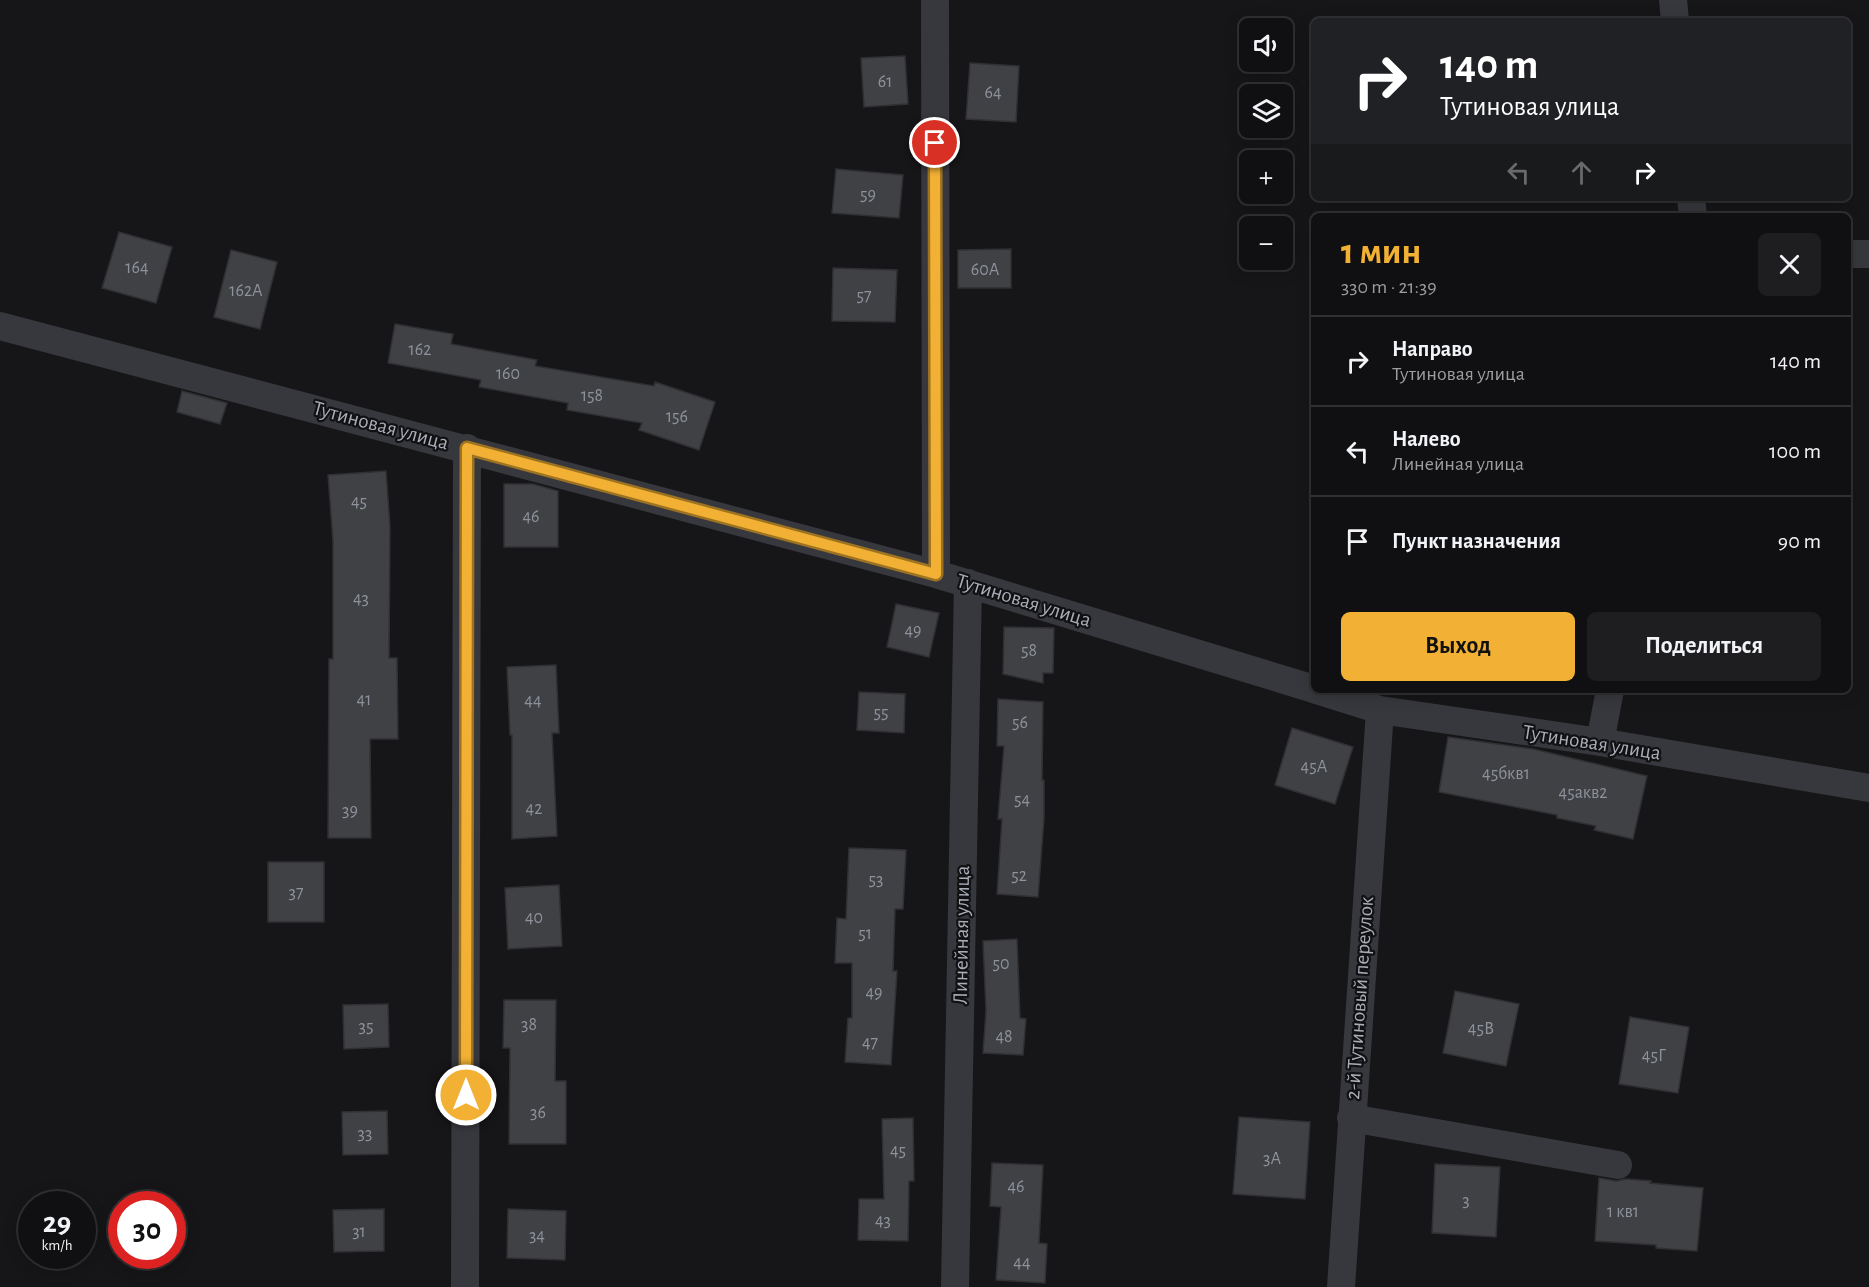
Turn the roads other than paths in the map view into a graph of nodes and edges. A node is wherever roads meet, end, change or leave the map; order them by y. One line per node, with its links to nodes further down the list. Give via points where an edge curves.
1 (935, 0): 8 (street)
2 (1673, 0): 3 (street)
3 (1675, 18)
4 (1851, 254): 5 (street)
5 (1869, 254)
6 (0, 326): 7 (street, Тутиновая улица)
7 (467, 448): 8 (street, Тутиновая улица); 18 (street)
8 (936, 574): 9 (street, Тутиновая улица)
9 (968, 583): 10 (street, Тутиновая улица); 19 (street, Линейная улица)
10 (1311, 689)
11 (1325, 693): 13 (street, Тутиновая улица)
12 (1609, 693): 14 (street)
13 (1380, 710): 14 (street, Тутиновая улица); 16 (street, 2-й Тутиновый переулок)
14 (1600, 742): 15 (street, Тутиновая улица)
15 (1869, 788)
16 (1351, 1118): 17 (street); 20 (street, 2-й Тутиновый переулок)
17 (1618, 1165)
18 (465, 1287)
19 (955, 1287)
20 (1341, 1287)

